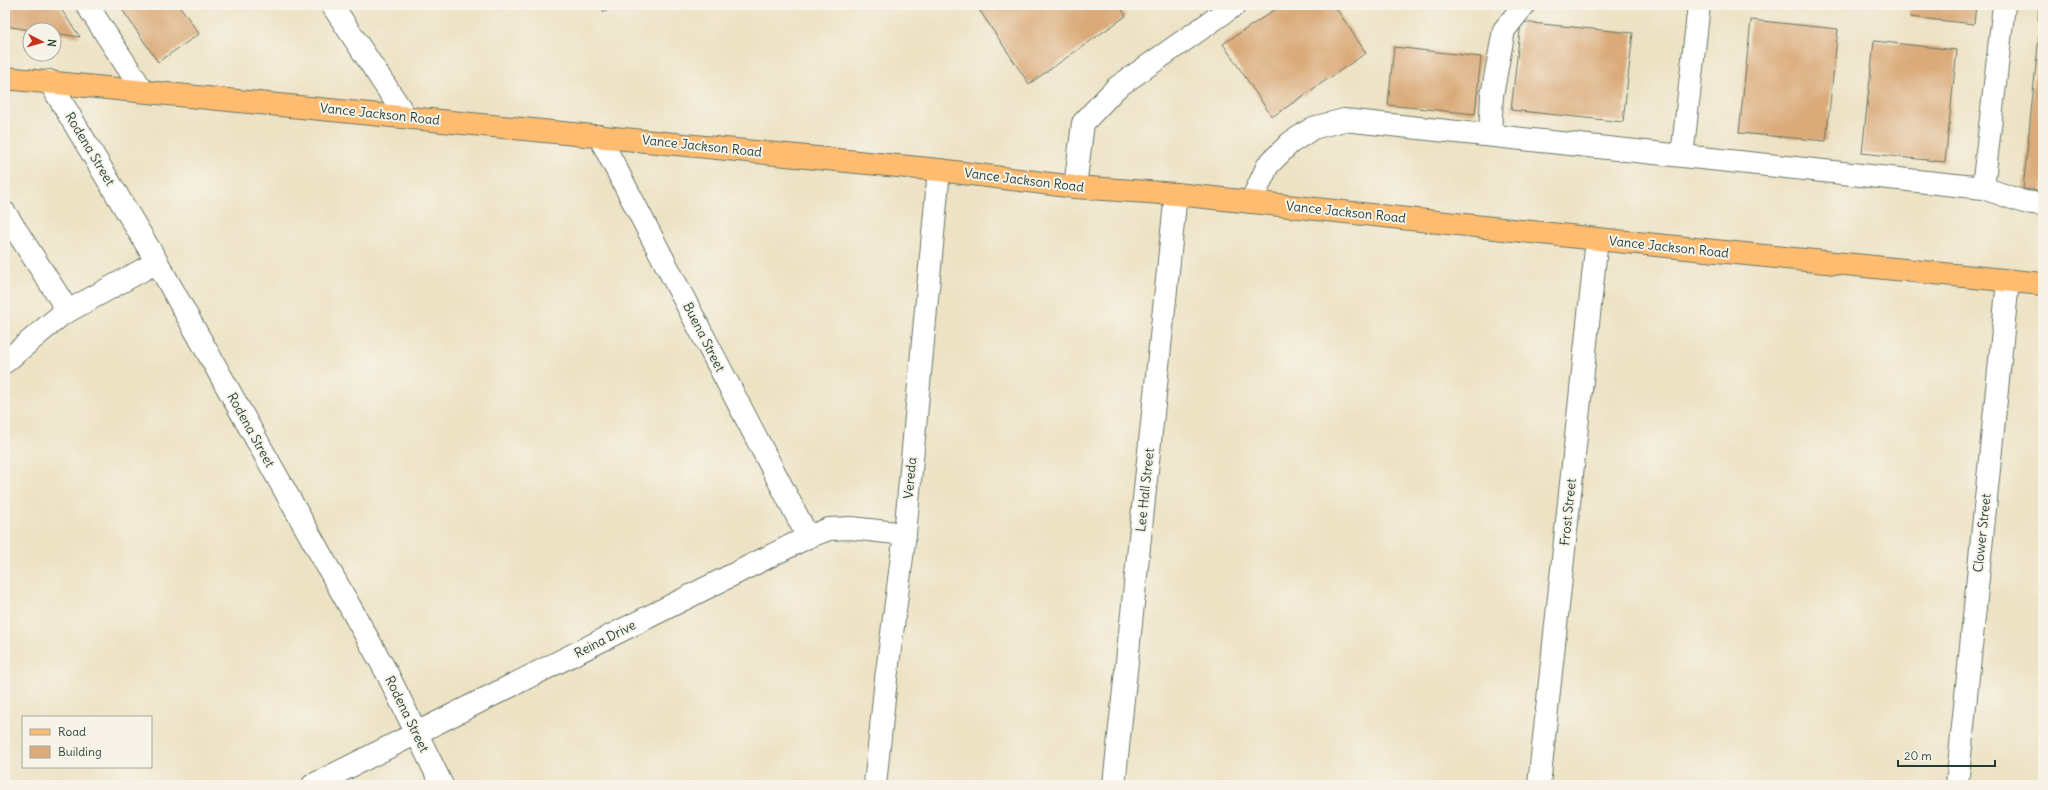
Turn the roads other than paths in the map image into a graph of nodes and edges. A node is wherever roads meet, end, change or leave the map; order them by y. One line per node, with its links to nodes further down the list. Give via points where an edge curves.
1 (87, 5): 9 (street)
2 (332, 5): 10 (street)
3 (1235, 5): 15 (street, via 1116,88 1083,123)
4 (1524, 5): 11 (street, via 1504,30 1492,95)
5 (1699, 5): 13 (street)
6 (2004, 5): 16 (street)
7 (5, 78): 8 (main road, Vance Jackson Road)
8 (49, 81): 9 (main road, Vance Jackson Road); 22 (street, Rodena Street)
9 (143, 91): 10 (main road, Vance Jackson Road)
10 (406, 116): 12 (main road, Vance Jackson Road)
11 (1490, 135): 13 (street); 18 (street, via 1344,120 1313,128 1290,143 1268,165)
12 (599, 136): 14 (main road, Vance Jackson Road); 28 (street, Buena Street)
13 (1682, 156): 16 (street)
14 (939, 170): 15 (main road, Vance Jackson Road); 27 (street, Vereda)
15 (1075, 187): 17 (main road, Vance Jackson Road)
16 (1984, 188): 19 (street, via 2024,202)
17 (1176, 194): 18 (main road, Vance Jackson Road); 33 (street, Lee Hall Street)
18 (1251, 202): 21 (main road, Vance Jackson Road)
19 (2043, 204)
20 (5, 213): 25 (street)
21 (1597, 239): 23 (main road, Vance Jackson Road); 34 (street, Frost Street)
22 (157, 262): 25 (street); 29 (street, Rodena Street, via 387,673)
23 (2008, 281): 24 (main road, Vance Jackson Road); 35 (street, Clower Street)
24 (2043, 284)
25 (68, 311): 26 (street)
26 (5, 362)
27 (905, 534): 28 (street, Reina Drive, via 851,528 829,529); 32 (street, Vereda)
28 (808, 537): 29 (street, Reina Drive)
29 (417, 733): 30 (street, Reina Drive); 31 (street, Rodena Street)
30 (313, 785)
31 (442, 785)
32 (875, 785)
33 (1114, 785)
34 (1539, 785)
35 (1957, 785)

